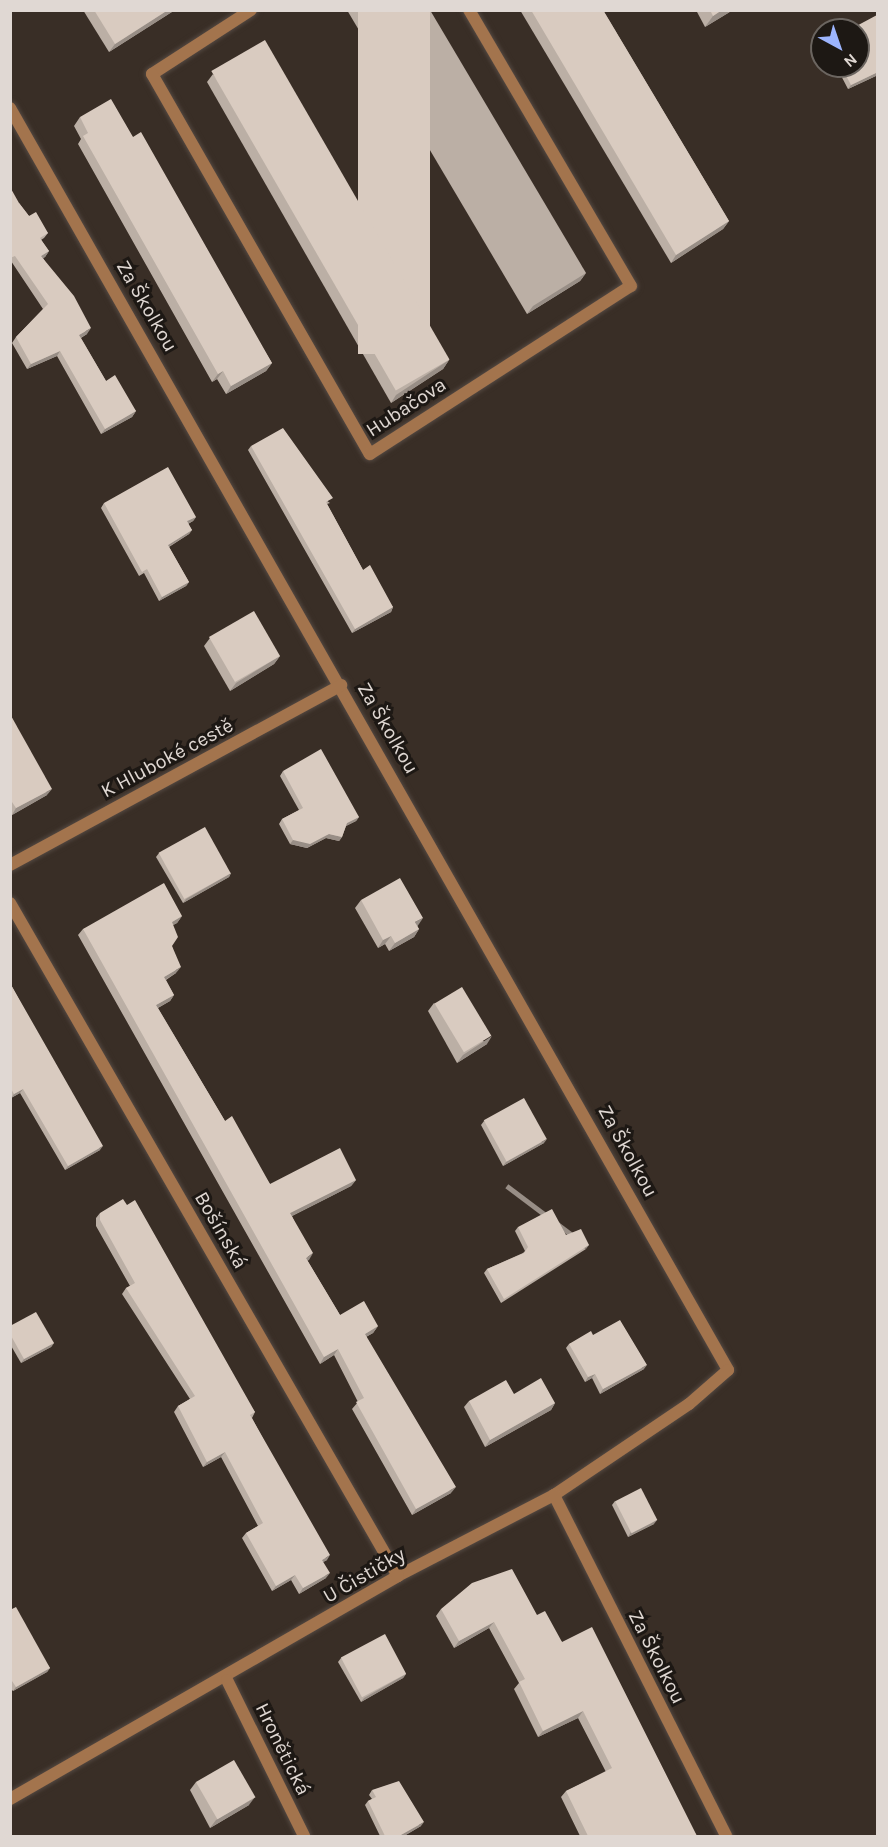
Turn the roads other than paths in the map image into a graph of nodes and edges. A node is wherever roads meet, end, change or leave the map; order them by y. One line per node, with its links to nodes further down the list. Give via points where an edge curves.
1 (251, 10): 2 (street, Hubačova, via 152,74 370,454 631,286)
2 (469, 10)
3 (10, 108): 4 (street, Za Školkou)
4 (341, 685): 5 (street, K Hluboké cestě); 7 (street, Za Školkou)
5 (10, 865)
6 (10, 903): 9 (street, Bošínská)
7 (728, 1370): 8 (street, U Čističky, via 689,1404)
8 (554, 1495): 9 (street, U Čističky); 13 (street, Za Školkou)
9 (398, 1576): 10 (street, U Čističky)
10 (227, 1680): 11 (street, U Čističky); 12 (street, Hronětická)
11 (11, 1797)
12 (304, 1836)
13 (726, 1836)

